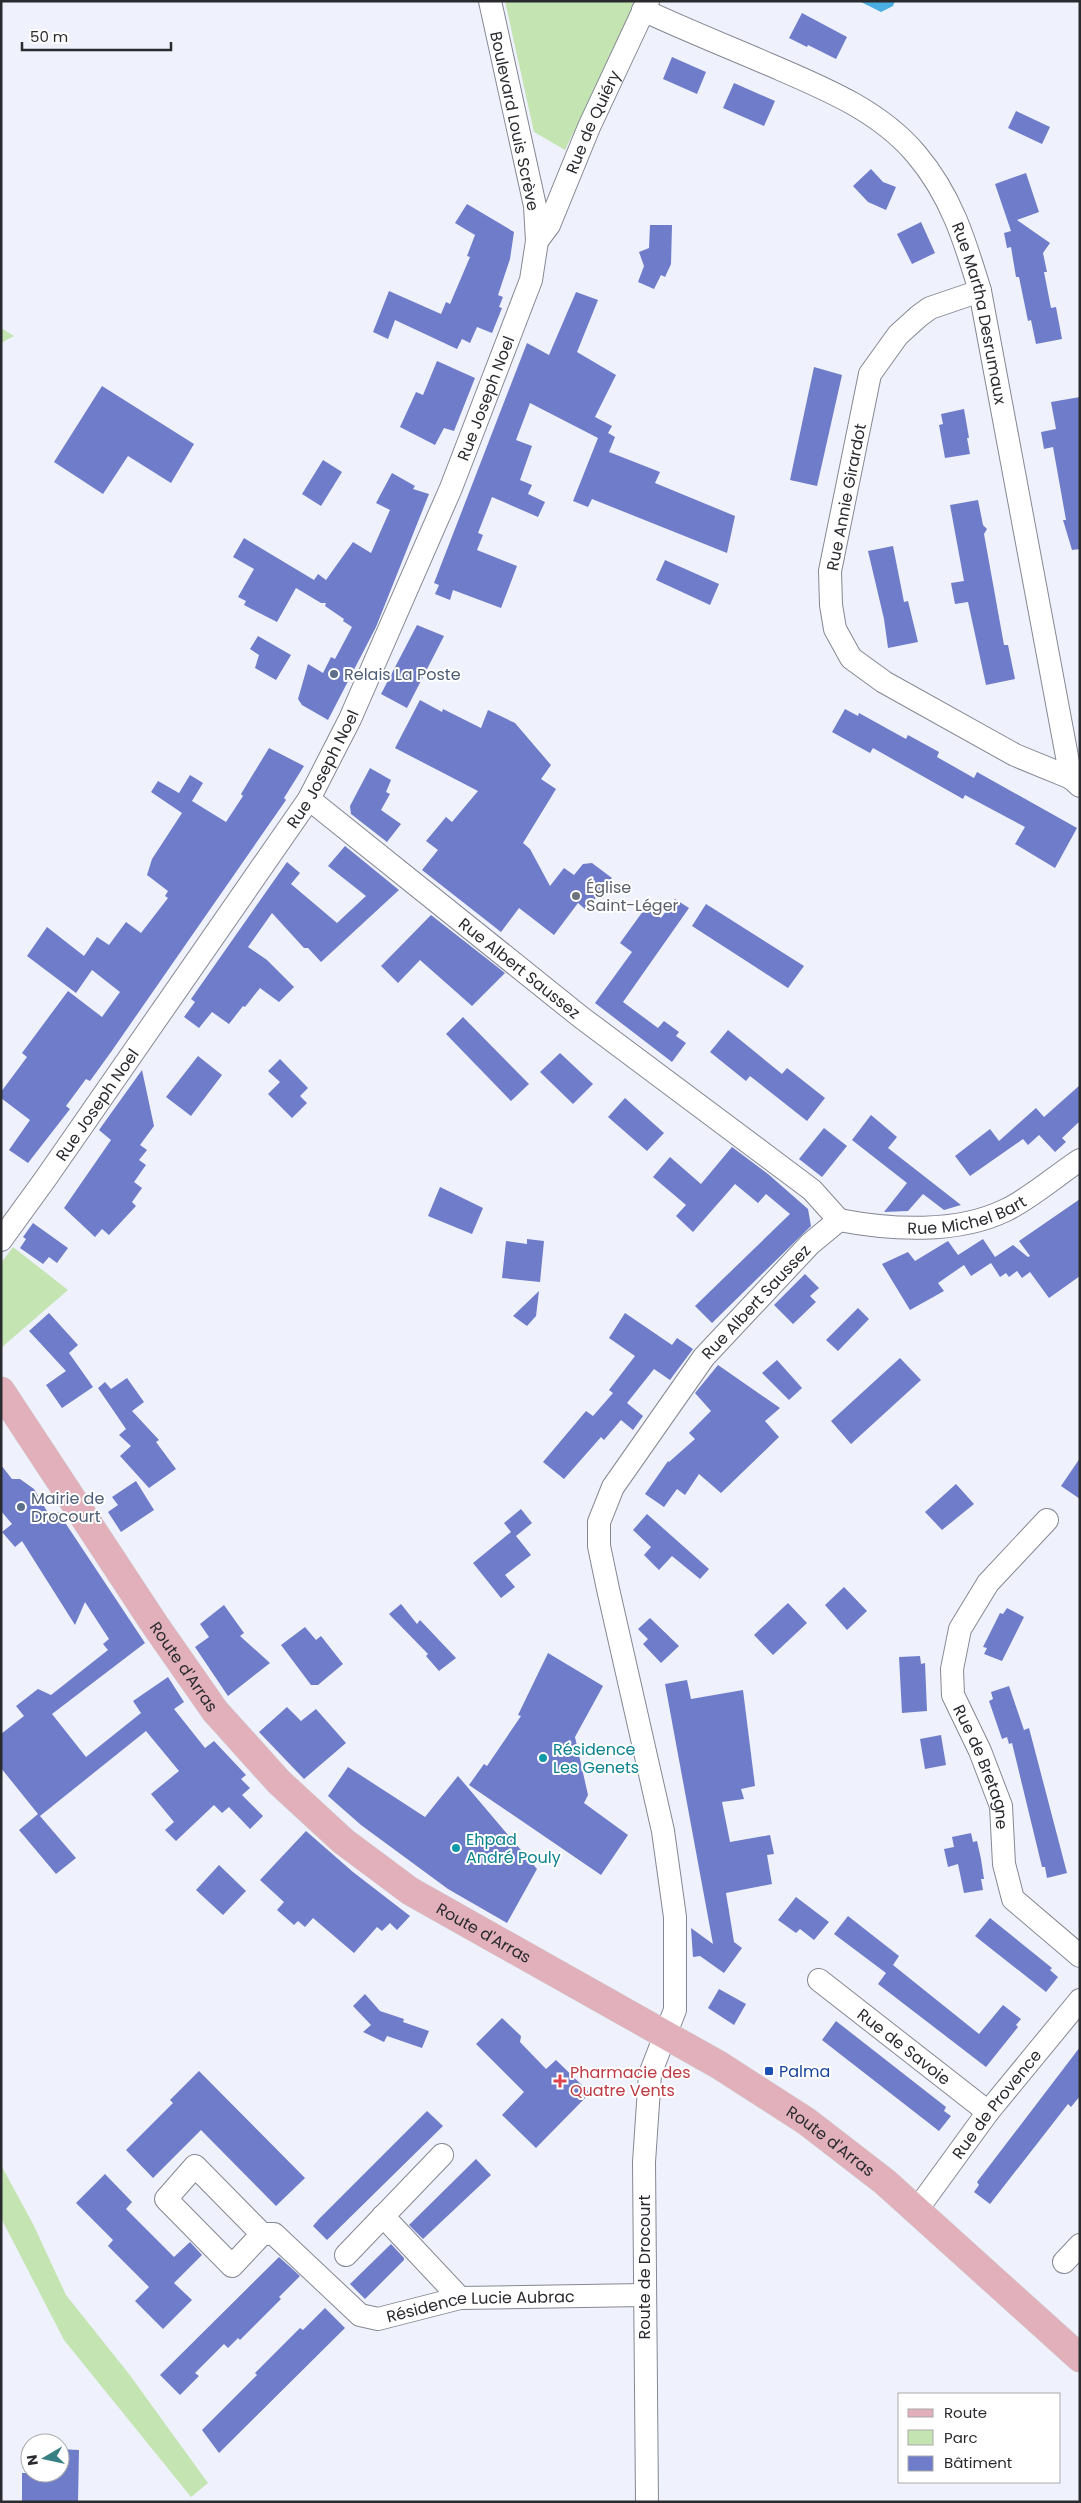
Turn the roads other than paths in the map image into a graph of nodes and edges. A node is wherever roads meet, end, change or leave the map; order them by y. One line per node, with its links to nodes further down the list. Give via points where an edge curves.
1 (490, 1): 3 (street, Boulevard Louis Scrève, via 535,206)
2 (645, 5): 3 (street, Rue de Quiéry, via 589,127 550,225); 4 (street, Rue Martha Desrumaux, via 829,90 880,119 916,154 947,199 962,230)
3 (537, 241): 6 (street, Rue Joseph Noel, via 531,280 451,488 350,719)
4 (980, 291): 5 (street, Rue Martha Desrumaux); 5 (street, Rue Annie Girardot, via 930,308 919,316 898,335 870,374 830,571 835,629 851,658 884,682 1014,754)
5 (1076, 782)
6 (310, 799): 8 (street, Rue Albert Saussez, via 582,1018 812,1190); 9 (street, Rue Joseph Noel)
7 (1080, 1160): 8 (street, Rue Michel Bart, via 1006,1210 978,1219 936,1228)
8 (839, 1220): 15 (street, Rue Albert Saussez, via 810,1244 704,1357 613,1487 599,1522 599,1546 663,1831 674,1917 675,2010)
9 (1, 1240)
10 (1, 1391): 15 (main road, Route d'Arras, via 215,1711 279,1782 343,1841 410,1891)
11 (1047, 1520): 12 (street, Rue de Bretagne, via 988,1584 960,1629 952,1670 953,1695 980,1751 1000,1806 1004,1864 1013,1899)
12 (1080, 1956)
13 (819, 1980): 16 (street, Rue de Savoie)
14 (1080, 2000): 16 (street, Rue de Provence)
15 (664, 2034): 18 (main road, Route d'Arras, via 767,2094 806,2121 885,2182); 24 (street, Route de Drocourt, via 650,2074 644,2162)
16 (988, 2112): 18 (street, Rue de Provence)
17 (442, 2155): 19 (street)
18 (916, 2211): 26 (main road, Route d'Arras)
19 (383, 2216): 22 (street); 25 (street)
20 (262, 2234): 25 (street, Résidence Lucie Aubrac, via 274,2234 360,2315 378,2319)
21 (1080, 2245): 23 (street)
22 (346, 2255)
23 (1064, 2262)
24 (643, 2295): 25 (street, Résidence Lucie Aubrac); 27 (street, Route de Drocourt)
25 (460, 2298)
26 (1080, 2358)
27 (647, 2502)

